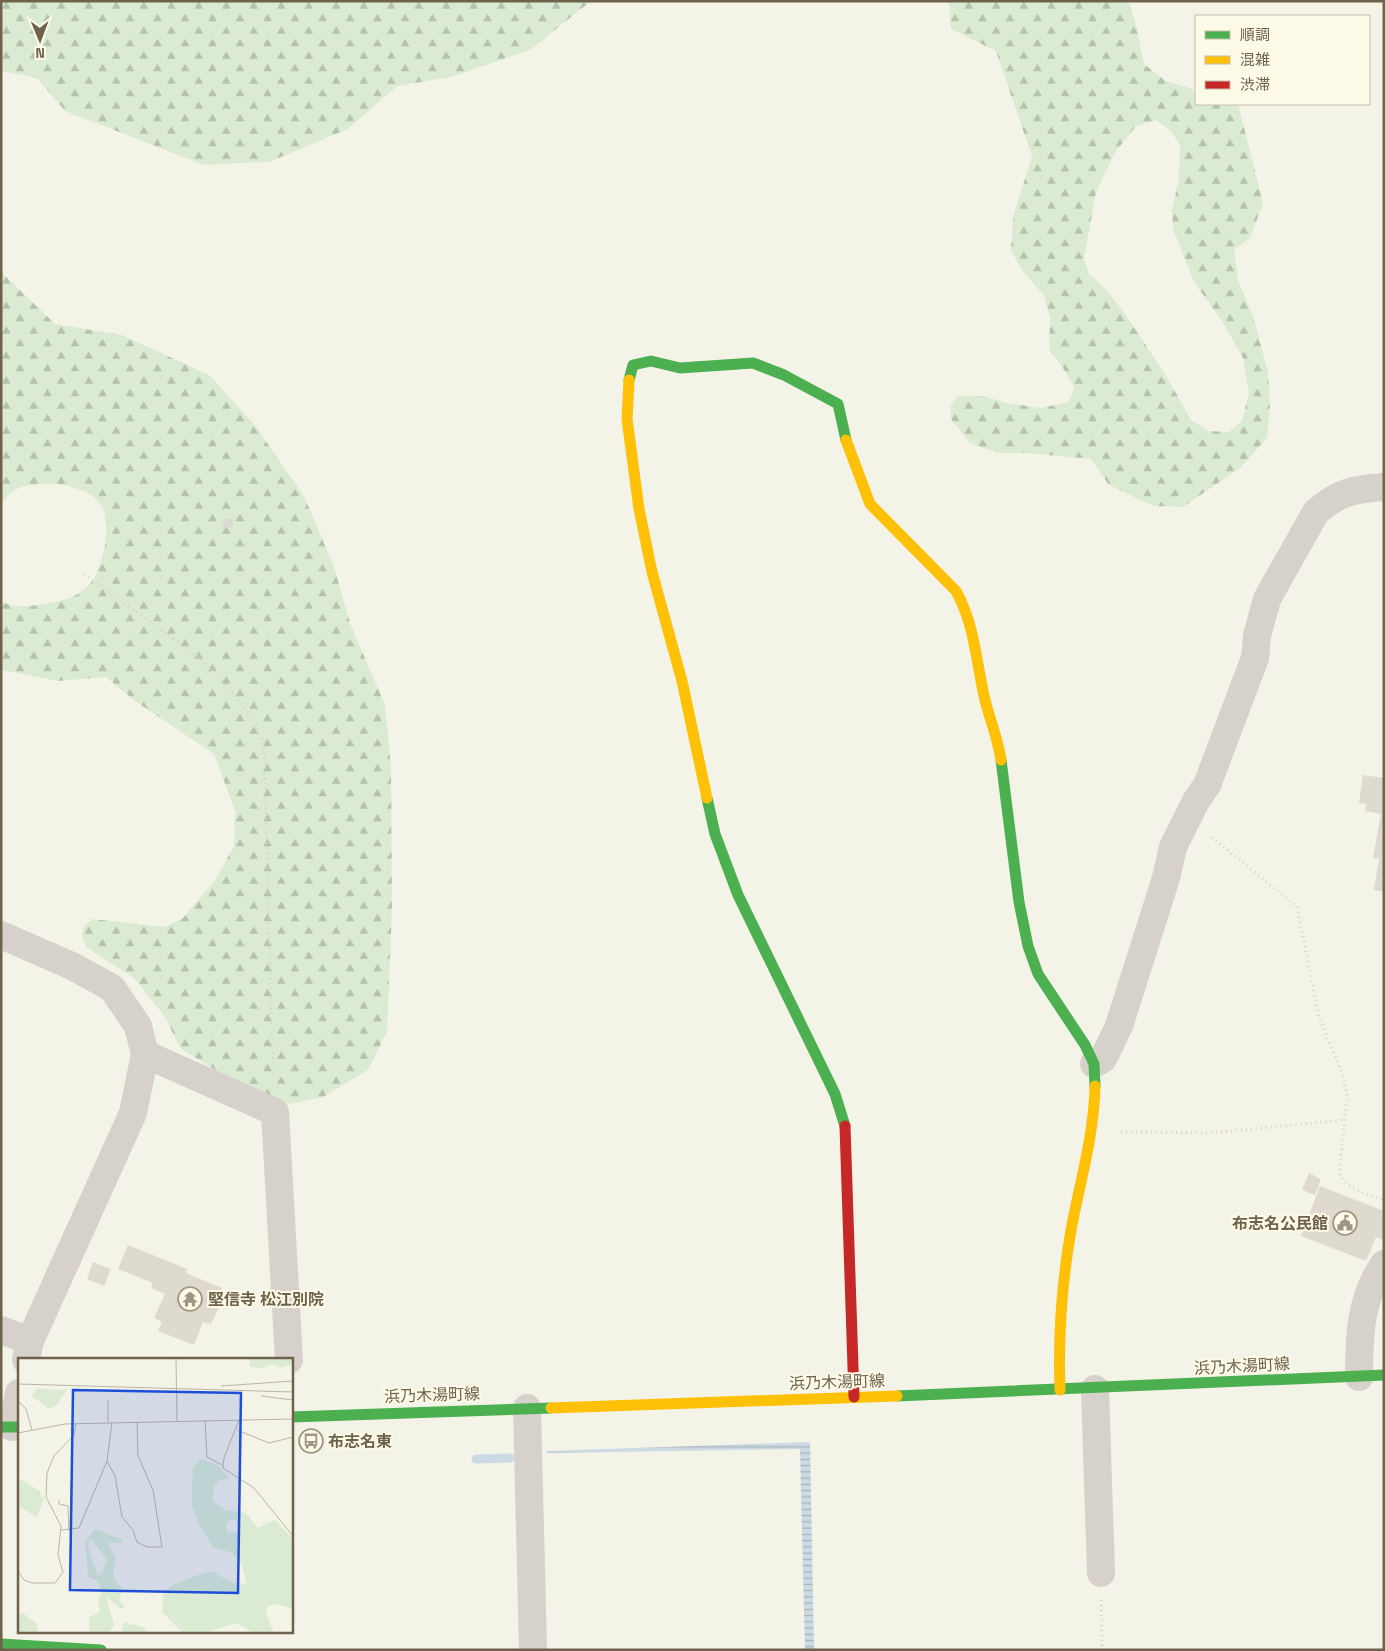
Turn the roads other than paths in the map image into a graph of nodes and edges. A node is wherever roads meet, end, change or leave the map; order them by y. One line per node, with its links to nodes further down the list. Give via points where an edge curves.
1 (1384, 487): 4 (street, via 1354,489 1316,512 1267,599 1254,658 1207,785 1173,847 1119,1026 1103,1059)
2 (1, 935): 3 (street, via 72,966 112,988 138,1026)
3 (145, 1054): 7 (street, via 133,1113); 8 (street, via 275,1112)
4 (1094, 1064): 11 (main road, via 1092,1132 1072,1231 1062,1306); 13 (main road, via 1038,974 1028,946 1019,902 998,740 983,691 965,605 956,591 870,504 844,433 838,404 784,375 753,363 680,368 651,362 633,365 627,386 627,419 639,509 652,572 682,681 715,834 738,895 843,1115)
5 (1384, 1264): 9 (street, via 1369,1291 1362,1314)
6 (1, 1330): 7 (street)
7 (28, 1350)
8 (289, 1358)
9 (1371, 1376): 10 (main road, 浜乃木湯町線)
10 (1095, 1389): 11 (main road, 浜乃木湯町線); 17 (street)
11 (1060, 1390): 13 (main road, 浜乃木湯町線)
12 (18, 1397): 16 (street)
13 (854, 1398): 14 (main road, 浜乃木湯町線)
14 (527, 1408): 15 (main road, 浜乃木湯町線); 20 (street)
15 (292, 1413)
16 (10, 1427)
17 (1100, 1573)
18 (1, 1644): 19 (main road)
19 (101, 1650)
20 (533, 1650)

